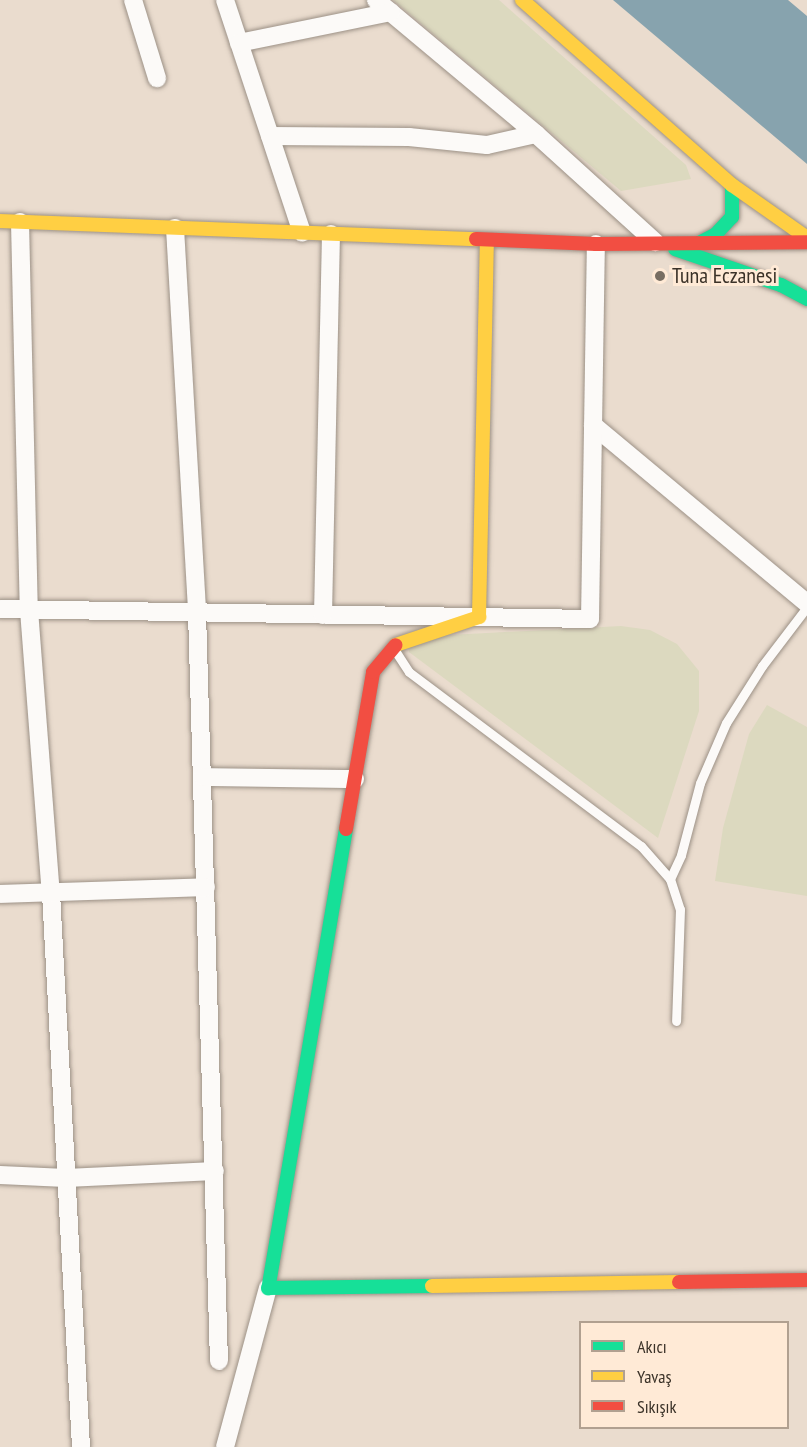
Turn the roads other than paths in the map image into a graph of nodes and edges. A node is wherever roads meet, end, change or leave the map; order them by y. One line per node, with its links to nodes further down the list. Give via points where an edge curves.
1 (133, 0): 7 (street)
2 (225, 0): 6 (street)
3 (376, 0): 5 (street)
4 (522, 0): 10 (street)
5 (391, 12): 6 (street); 8 (street)
6 (239, 43): 9 (street)
7 (157, 78)
8 (536, 134): 9 (street, via 487,145 409,137); 18 (street)
9 (270, 136): 14 (street)
10 (732, 185): 17 (street); 19 (street, via 732,217 715,235); 20 (street)
11 (0, 221): 12 (street)
12 (20, 222): 13 (street); 27 (street)
13 (175, 228): 14 (street); 28 (street)
14 (302, 233): 15 (street)
15 (331, 234): 16 (street); 29 (street)
16 (487, 240): 21 (street); 30 (street)
17 (807, 240): 20 (street)
18 (655, 242): 19 (street); 21 (street); 23 (street, via 781,285)
19 (699, 243): 20 (street)
20 (787, 243): 22 (street)
21 (596, 244): 24 (street)
22 (800, 255)
23 (807, 298)
24 (593, 425): 25 (street); 30 (street, via 590,619)
25 (807, 605): 34 (lane, via 726,723 700,783 681,855)
26 (0, 609): 27 (street)
27 (29, 610): 28 (street); 36 (street)
28 (197, 612): 29 (street); 32 (street)
29 (323, 615): 30 (street)
30 (479, 617): 31 (street)
31 (392, 646): 33 (street, via 373,672); 34 (lane, via 409,672 641,846)
32 (203, 777): 33 (street); 35 (street)
33 (355, 779): 43 (street)
34 (670, 879): 38 (lane, via 680,909)
35 (206, 887): 36 (street); 39 (street)
36 (51, 893): 37 (street); 41 (street)
37 (0, 894)
38 (676, 1021)
39 (215, 1171): 41 (street); 44 (street)
40 (0, 1175): 41 (street)
41 (66, 1178): 45 (street)
42 (807, 1280): 43 (street)
43 (268, 1287): 46 (street)
44 (219, 1361)
45 (81, 1447)
46 (225, 1447)

